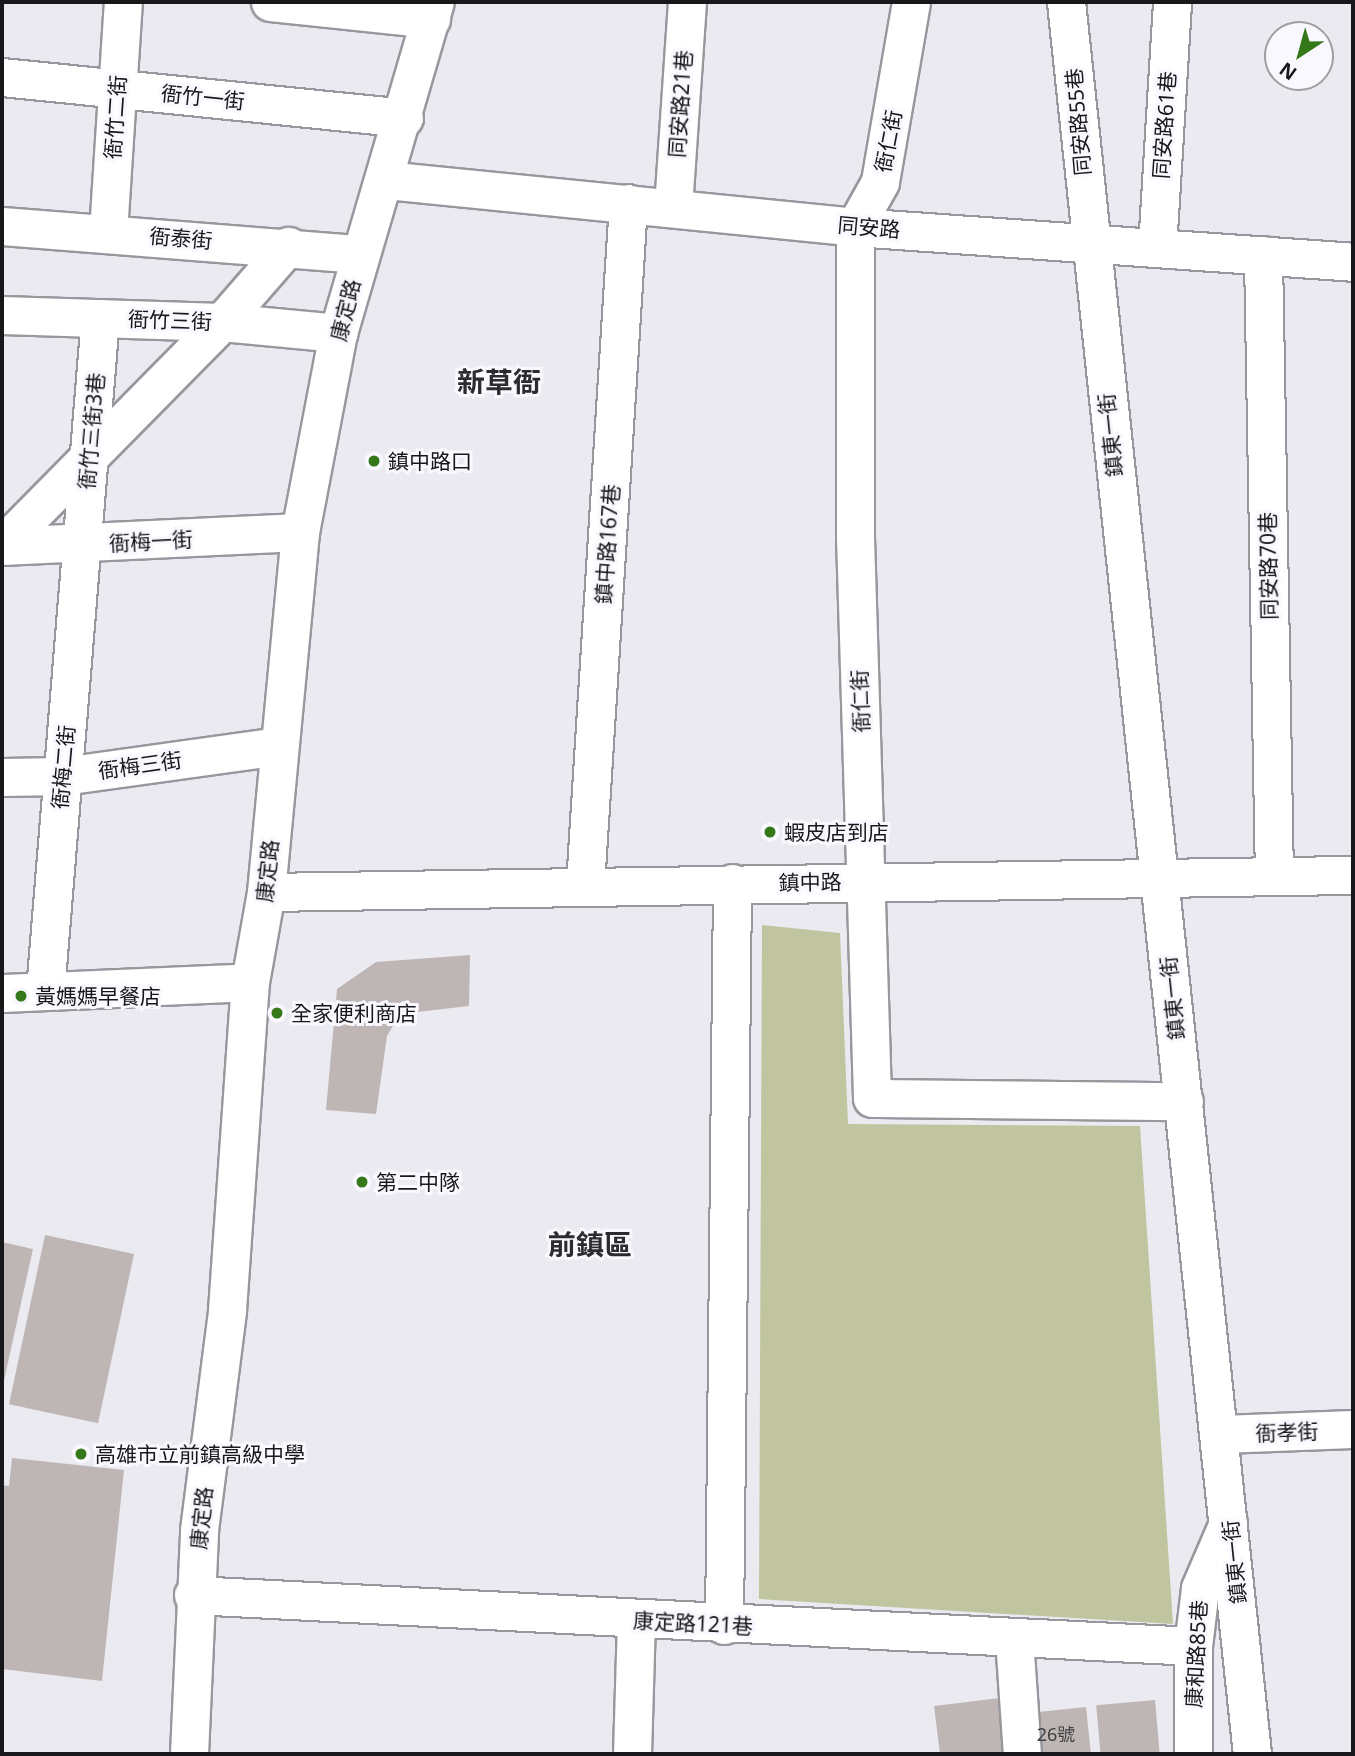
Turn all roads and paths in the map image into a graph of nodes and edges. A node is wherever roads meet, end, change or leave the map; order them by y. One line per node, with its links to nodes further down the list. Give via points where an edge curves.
1 (123, 2): 9 (street, 衙竹二街)
2 (270, 2): 7 (street)
3 (687, 2): 13 (street, 同安路21巷)
4 (911, 2): 15 (street, 衙仁街, via 880,182)
5 (1066, 2): 17 (street, 同安路55巷)
6 (1172, 2): 19 (street, 同安路61巷)
7 (433, 10): 10 (street, 康定路)
8 (2, 77): 9 (street, 衙竹一街)
9 (117, 88): 10 (street, 衙竹一街); 16 (street, 衙竹二街)
10 (404, 118): 11 (street, 康定路)
11 (385, 180): 12 (street, 同安路); 20 (street, 康定路)
12 (628, 203): 13 (street, 同安路); 39 (street, 鎮中路167巷)
13 (673, 207): 15 (street, 同安路)
14 (2, 226): 16 (street, 衙泰街)
15 (855, 227): 17 (street, 同安路); 37 (street, 衙仁街, via 855,537)
16 (108, 232): 18 (street, 衙泰街)
17 (1089, 243): 19 (street, 同安路); 35 (street, 鎮東一街)
18 (288, 246): 20 (street, 衙泰街); 25 (street)
19 (1157, 248): 21 (street, 同安路)
20 (360, 254): 26 (street, 康定路)
21 (1263, 255): 22 (street, 同安路); 36 (street, 同安路70巷)
22 (1353, 262)
23 (2, 315): 24 (street, 衙竹三街)
24 (100, 318): 25 (street, 衙竹三街); 27 (street, 衙竹三街3巷)
25 (222, 322): 26 (street, 衙竹三街); 27 (street)
26 (338, 332): 28 (street, 康定路)
27 (89, 454): 29 (street, 衙竹三街3巷); 30 (street)
28 (300, 532): 29 (street, 衙梅一街); 31 (street, 康定路)
29 (82, 544): 30 (street, 衙梅一街); 32 (street, 衙梅二街)
30 (2, 545)
31 (278, 746): 32 (street, 衙梅三街); 40 (street, 康定路)
32 (63, 776): 33 (street, 衙梅三街); 42 (street, 衙梅二街)
33 (2, 777)
34 (1353, 875): 36 (street, 鎮中路)
35 (1159, 876): 36 (street, 鎮中路); 37 (street, 鎮中路); 44 (street, 鎮東一街)
36 (1274, 876)
37 (866, 881): 38 (street, 鎮中路); 44 (street, 衙仁街, via 872,1098)
38 (732, 883): 39 (street, 鎮中路); 50 (street)
39 (585, 885): 40 (street, 鎮中路)
40 (267, 892): 41 (street, 康定路)
41 (250, 982): 42 (street); 48 (street, 康定路, via 227,1310)
42 (45, 990): 43 (street)
43 (2, 993)
44 (1184, 1101): 46 (street, 鎮東一街)
45 (1353, 1429): 46 (street, 衙孝街)
46 (1221, 1434): 47 (street, 鎮東一街)
47 (1230, 1519): 52 (street, 康和路85巷, via 1200,1588); 57 (street, 鎮東一街)
48 (193, 1595): 49 (street, 康定路121巷); 53 (street, 康定路)
49 (636, 1620): 50 (street, 康定路121巷); 54 (street)
50 (724, 1625): 51 (street, 康定路121巷)
51 (1014, 1638): 52 (street, 康定路121巷); 55 (street)
52 (1193, 1646): 56 (street, 康和路85巷)
53 (189, 1754)
54 (632, 1754)
55 (1022, 1754)
56 (1193, 1754)
57 (1252, 1754)

